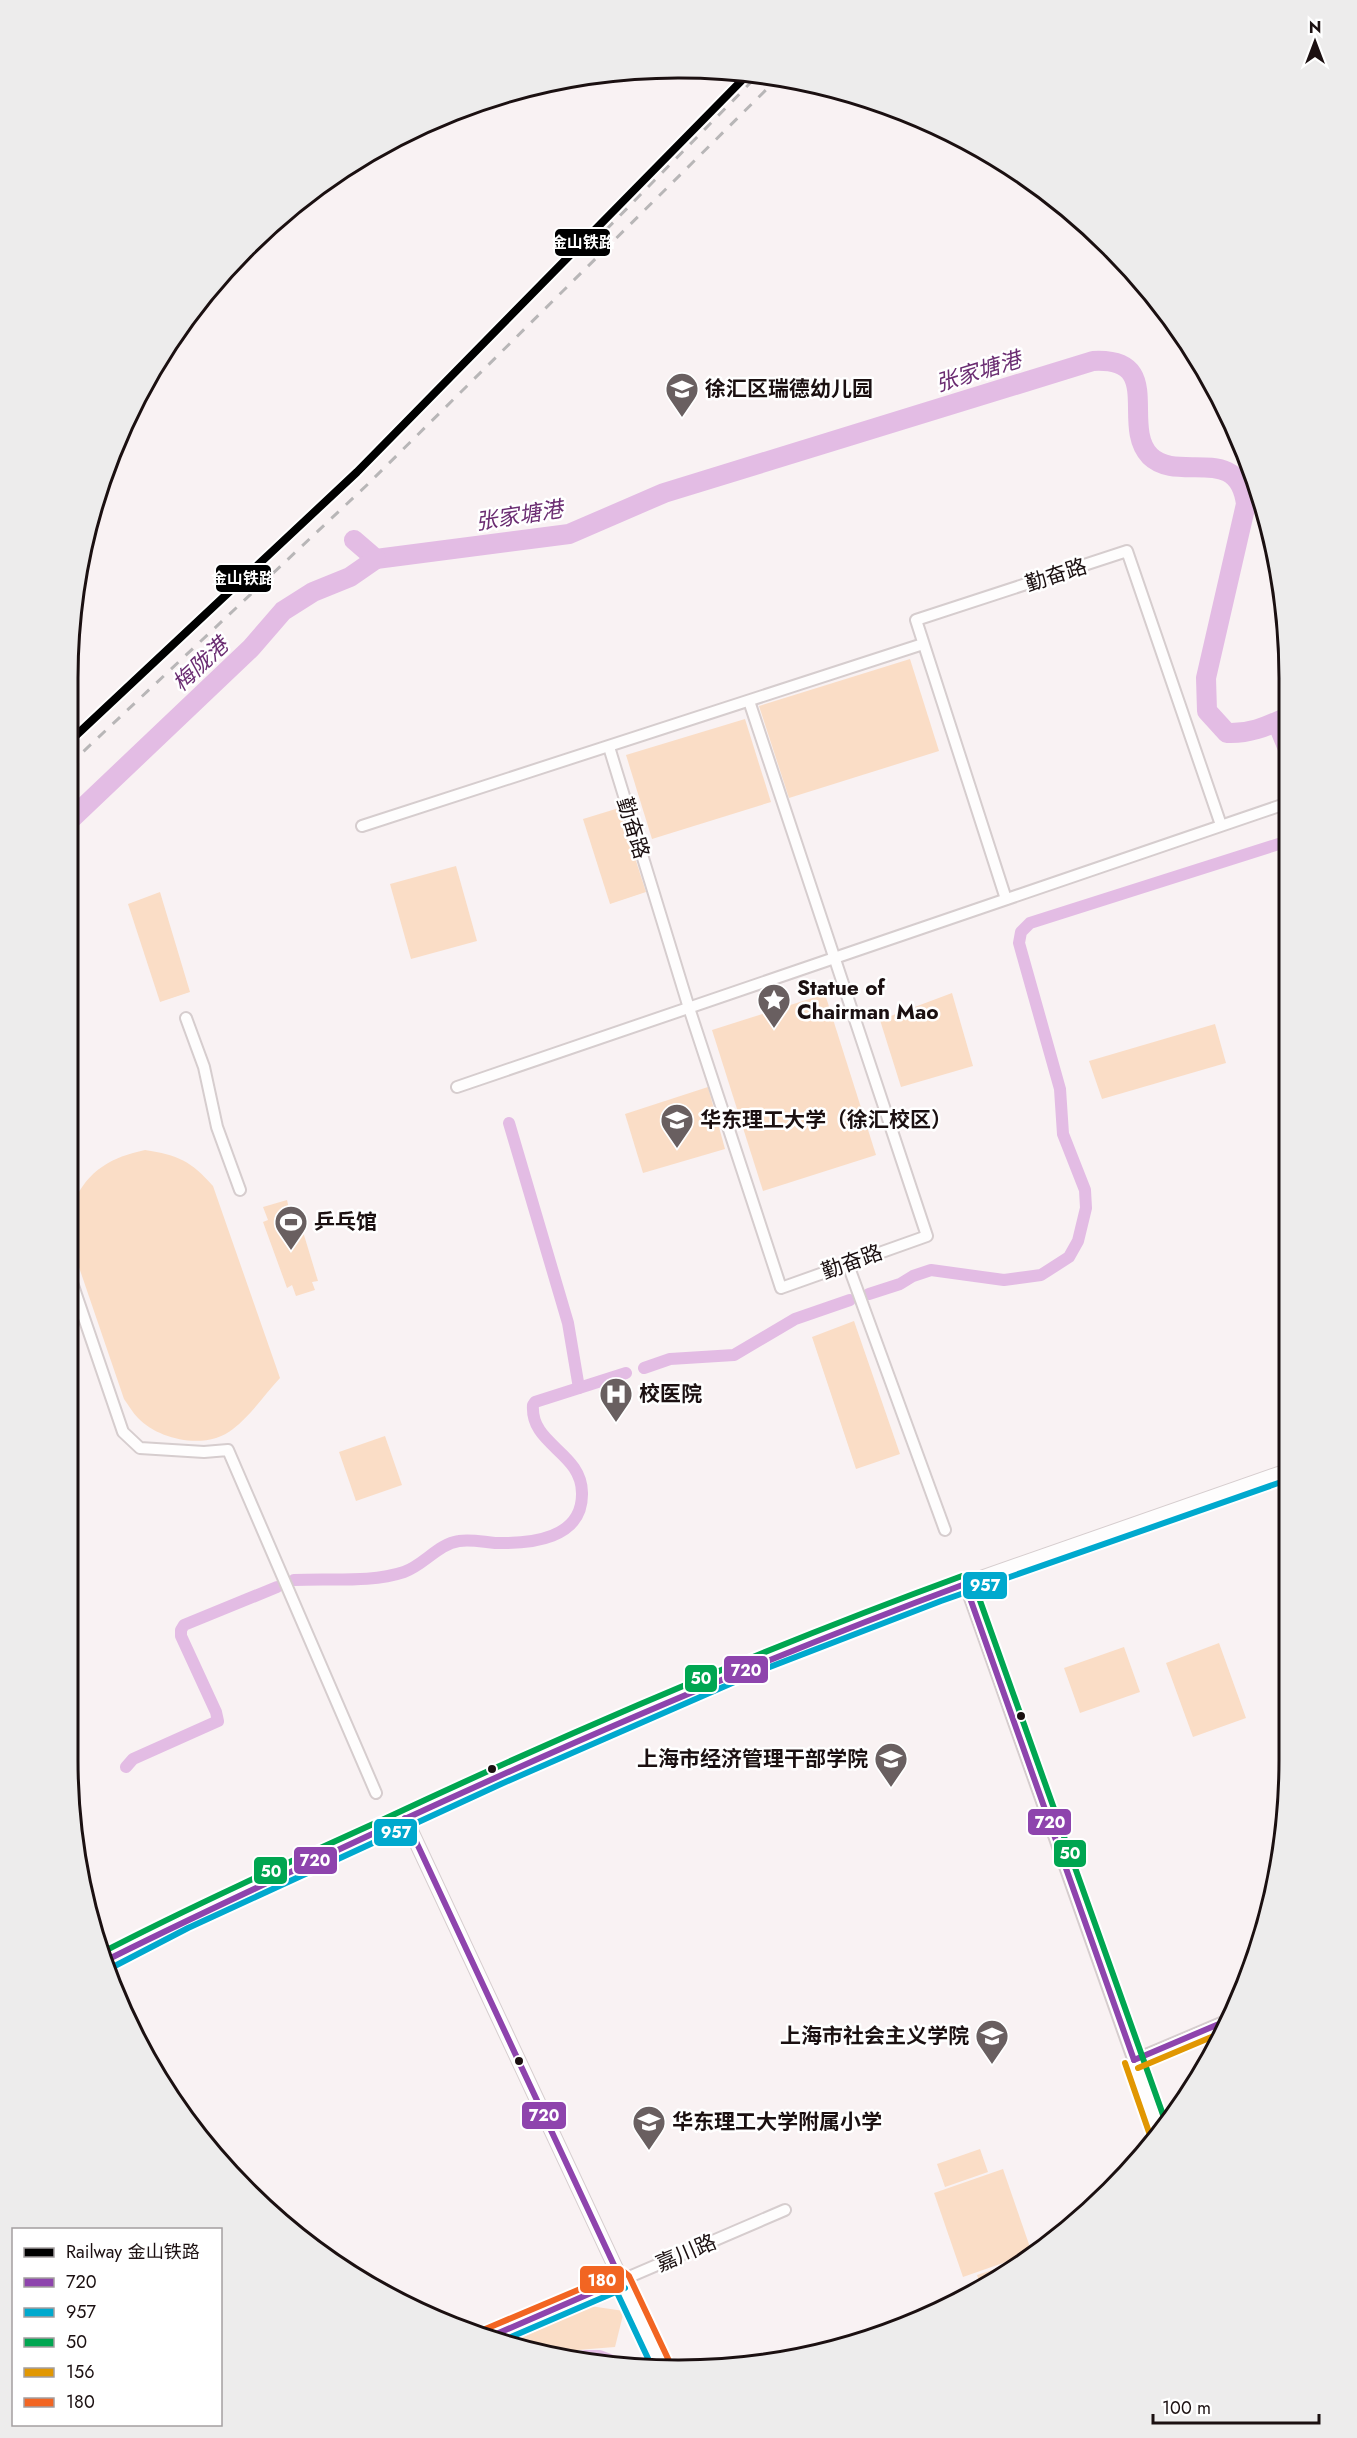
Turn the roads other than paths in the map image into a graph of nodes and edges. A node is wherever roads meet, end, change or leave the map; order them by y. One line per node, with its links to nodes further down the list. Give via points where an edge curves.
1 (923, 644): 2 (street); 5 (street, 勤奋路, via 916,620 1127,551); 7 (street)
2 (749, 701): 3 (street); 8 (street, 勤奋路)
3 (609, 747): 6 (street); 9 (street, 勤奋路)
4 (1279, 806): 5 (street)
5 (1221, 825): 7 (street)
6 (363, 826)
7 (1006, 899): 8 (street)
8 (835, 958): 9 (street); 13 (street, 勤奋路, via 927,1236)
9 (688, 1008): 11 (street); 13 (street, 勤奋路, via 782,1288)
10 (186, 1018): 12 (street, via 204,1067 217,1127)
11 (457, 1087)
12 (240, 1190)
13 (847, 1262): 16 (street)
14 (78, 1300): 18 (street, via 123,1432 140,1448 228,1450)
15 (1279, 1474): 17 (street)
16 (945, 1530)
17 (965, 1584): 19 (street, via 759,1662); 22 (street)
18 (376, 1793)
19 (405, 1818): 20 (street); 25 (street)
20 (112, 1957)
21 (1217, 2025): 22 (street)
22 (1134, 2060): 23 (street)
23 (1156, 2124)
24 (785, 2210): 25 (street, 嘉川路)
25 (621, 2280): 26 (street, 嘉川路); 27 (street)
26 (500, 2333)
27 (659, 2360)

